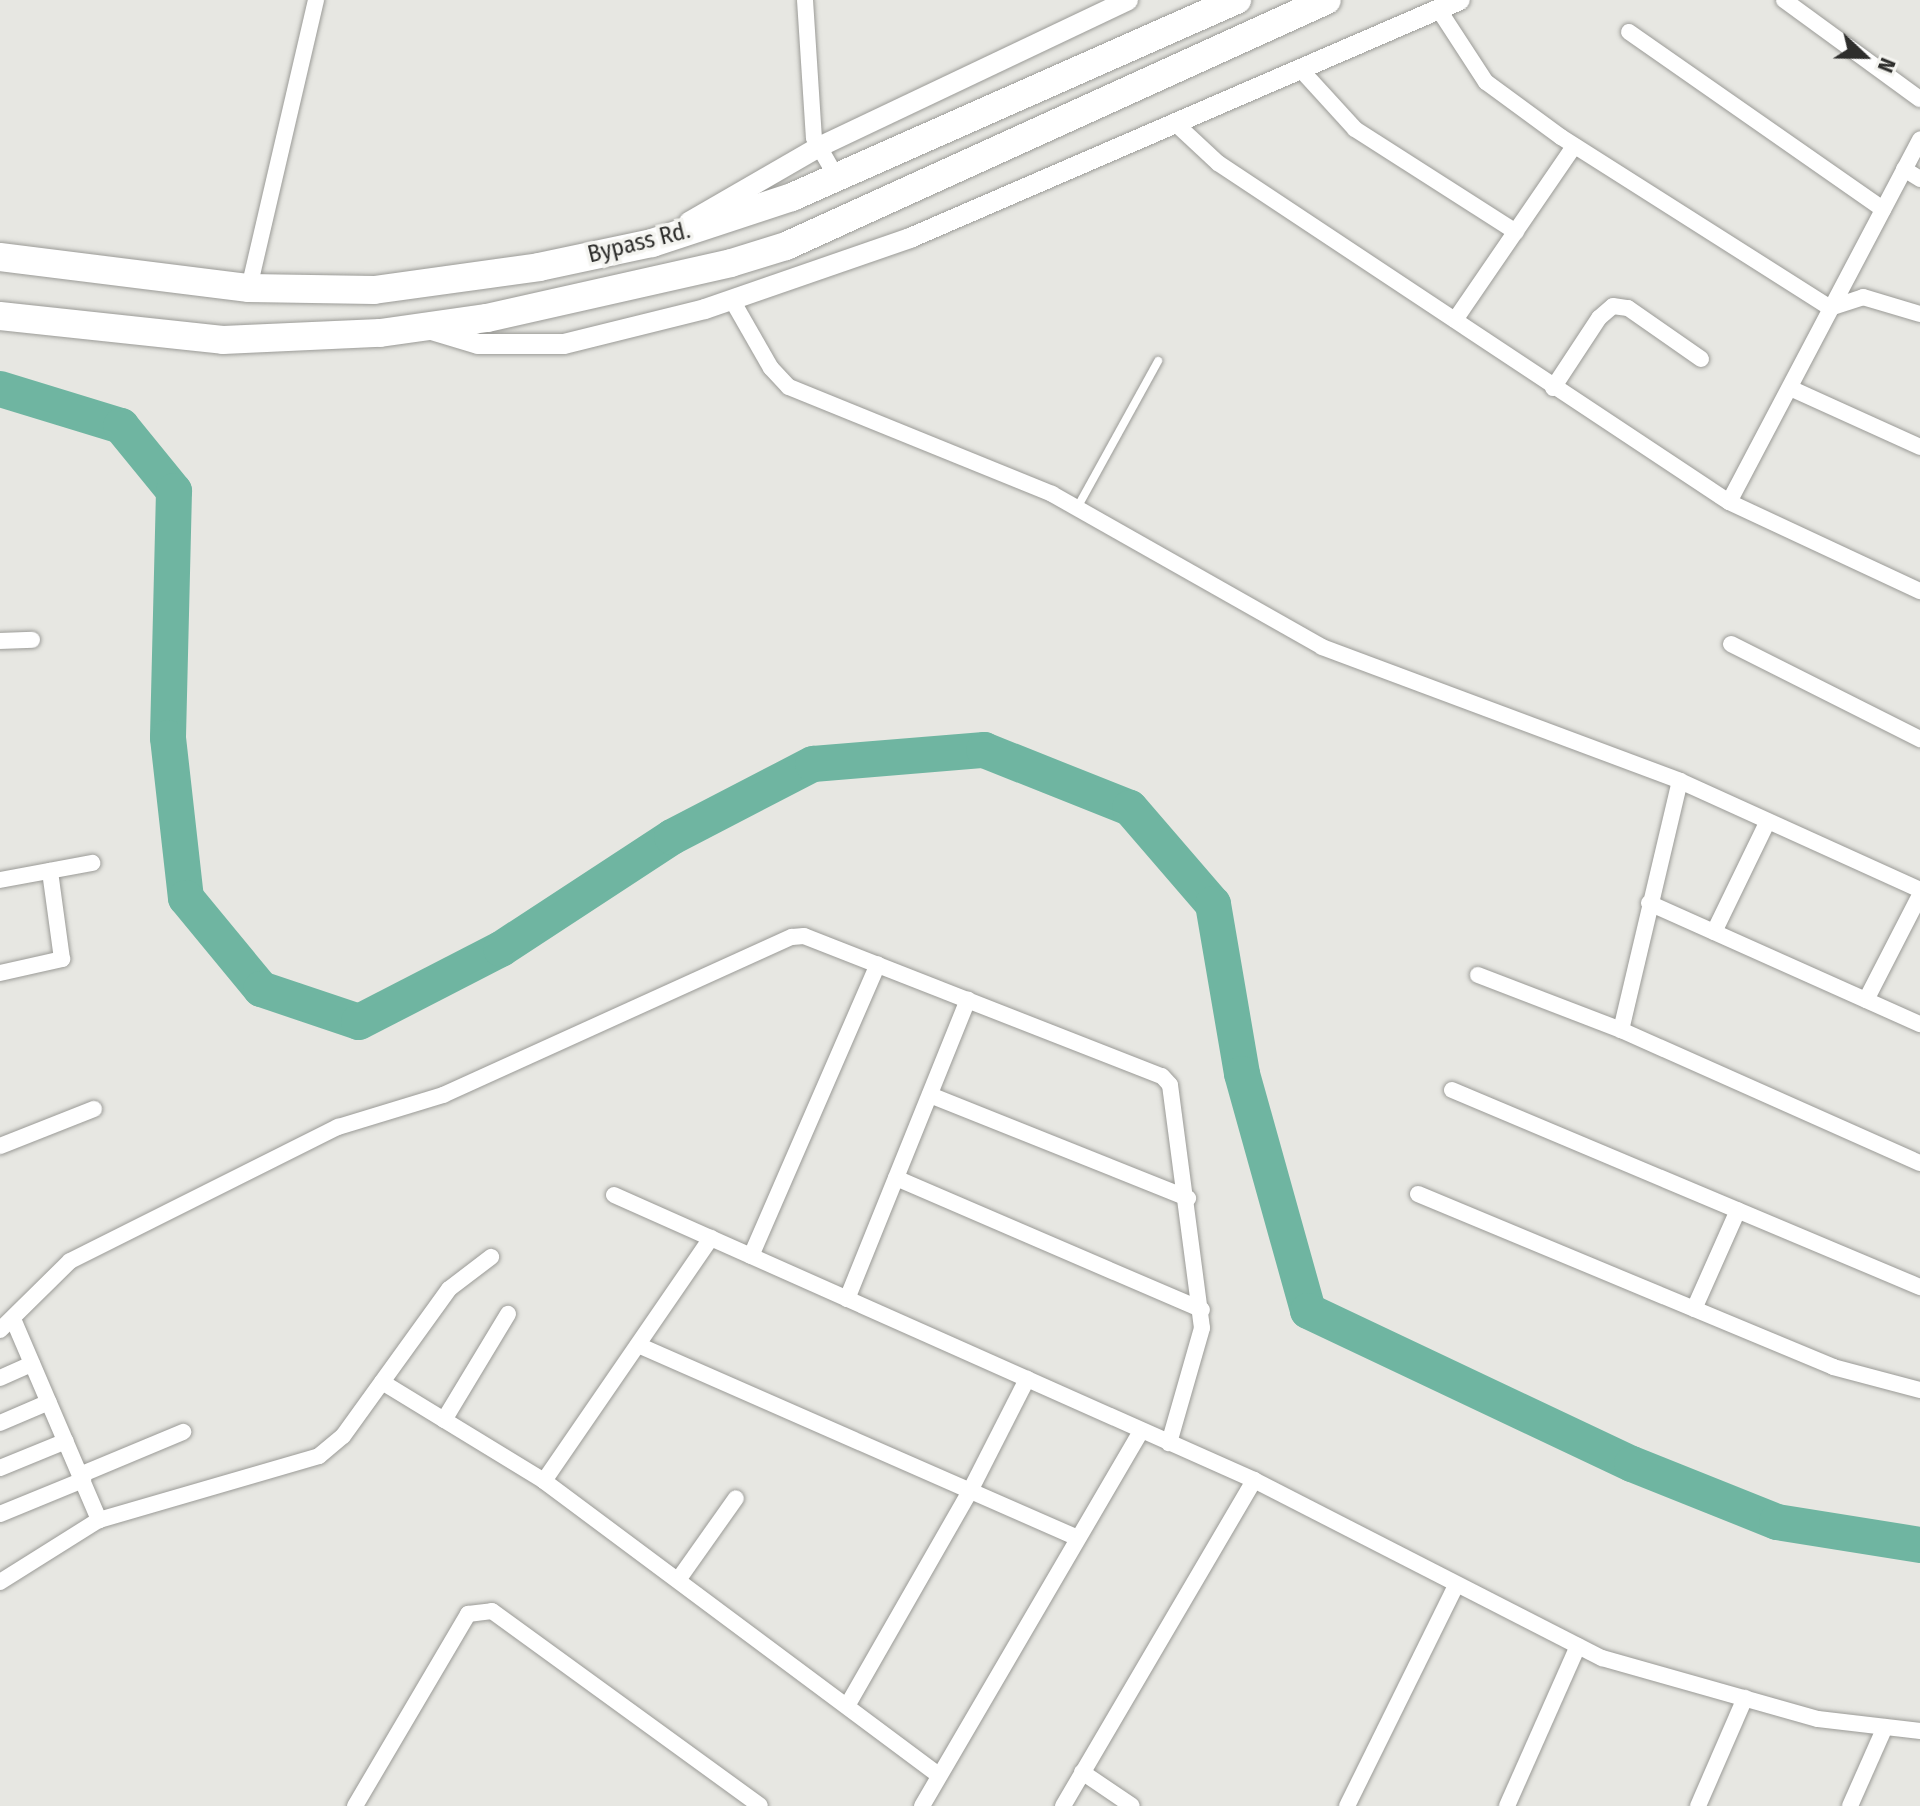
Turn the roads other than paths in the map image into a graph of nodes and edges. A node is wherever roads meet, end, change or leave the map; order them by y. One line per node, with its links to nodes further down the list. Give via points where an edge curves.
1 (316, 0): 25 (street)
2 (805, 0): 17 (street, via 811,124)
3 (1128, 0): 17 (street)
4 (1237, 0): 11 (highway, Bypass Rd.)
5 (1327, 0): 14 (highway, Bypass Rd.)
6 (1460, 0): 8 (street)
7 (1784, 0): 12 (street)
8 (1439, 10): 10 (street); 16 (street, via 1479,75)
9 (1629, 32): 21 (street)
10 (1303, 72): 13 (street); 22 (street, via 1355,129)
11 (1042, 88): 14 (highway); 19 (highway, Bypass Rd.)
12 (1920, 99)
13 (1174, 122): 26 (street, via 910,238); 30 (street, via 1218,163)
14 (1054, 127): 31 (highway, Bypass Rd., via 786,246)
15 (1920, 139): 18 (street)
16 (1574, 146): 22 (street); 27 (street)
17 (819, 147): 19 (street); 23 (street)
18 (1904, 169): 20 (street); 21 (street)
19 (837, 178): 23 (highway, Bypass Rd.)
20 (1920, 179)
21 (1883, 209): 27 (street)
22 (1516, 232): 30 (street)
23 (652, 243): 25 (highway, Bypass Rd., via 539,267 374,290)
24 (0, 257): 25 (highway, Bypass Rd.)
25 (249, 288)
26 (732, 300): 31 (street, via 564,344 478,344); 38 (street, via 771,368 789,387)
27 (1830, 308): 28 (street, via 1863,297); 35 (street)
28 (1920, 314)
29 (0, 316): 31 (highway, Bypass Rd., via 223,340)
30 (1455, 320): 34 (street)
31 (420, 327)
32 (1701, 359): 34 (street, via 1628,308 1613,306 1599,318)
33 (1158, 361): 38 (lane)
34 (1553, 388): 37 (street)
35 (1790, 388): 36 (street); 37 (street)
36 (1920, 447)
37 (1729, 502): 39 (street)
38 (1077, 508): 44 (street, via 1322,647)
39 (1920, 591)
40 (32, 640): 41 (street)
41 (0, 641)
42 (1731, 644): 43 (street)
43 (1920, 739)
44 (1680, 781): 45 (street); 50 (street)
45 (1768, 821): 49 (street); 51 (street)
46 (92, 863): 47 (street)
47 (50, 871): 48 (street); 53 (street, via 62,959)
48 (0, 880)
49 (1920, 892): 56 (street)
50 (1649, 903): 51 (street); 58 (street)
51 (1714, 932): 56 (street)
52 (878, 964): 55 (street); 70 (street); 77 (street, via 804,936 792,937 443,1095 338,1127 70,1261)
53 (0, 973)
54 (1478, 975): 58 (street)
55 (968, 1000): 60 (street); 67 (street, via 1162,1076 1175,1094)
56 (1866, 1000): 57 (street)
57 (1920, 1024)
58 (1621, 1030): 63 (street)
59 (1452, 1090): 68 (street)
60 (930, 1095): 64 (street); 67 (street)
61 (94, 1109): 62 (street)
62 (0, 1146)
63 (1920, 1163)
64 (896, 1178): 73 (street); 75 (street)
65 (1418, 1194): 74 (street)
66 (614, 1195): 69 (street)
67 (1188, 1198): 75 (street)
68 (1738, 1210): 72 (street); 74 (street)
69 (711, 1238): 70 (street); 79 (street)
70 (751, 1256): 73 (street)
71 (491, 1257): 83 (street, via 449,1289)
72 (1920, 1287)
73 (847, 1299): 82 (street)
74 (1694, 1309): 84 (street, via 1833,1367)
75 (1202, 1310): 91 (street, via 1198,1346)
76 (508, 1314): 86 (street)
77 (13, 1319): 78 (street); 80 (street)
78 (0, 1330)
79 (638, 1345): 95 (street); 96 (street)
80 (32, 1364): 81 (street); 85 (street)
81 (0, 1378)
82 (1027, 1379): 88 (street); 96 (street)
83 (382, 1382): 86 (street); 99 (street, via 343,1436 319,1456)
84 (1920, 1390)
85 (49, 1402): 87 (street); 90 (street)
86 (444, 1420): 95 (street)
87 (0, 1423)
88 (1141, 1431): 91 (street); 100 (street)
89 (183, 1432): 93 (street)
90 (66, 1441): 92 (street); 93 (street)
91 (1169, 1443): 94 (street)
92 (0, 1468)
93 (81, 1478): 98 (street); 99 (street)
94 (1254, 1480): 103 (street); 109 (street)
95 (544, 1481): 101 (street)
96 (970, 1491): 100 (street); 106 (street)
97 (736, 1498): 101 (street)
98 (0, 1514)
99 (99, 1520): 102 (street)
100 (1078, 1538): 110 (street)
101 (678, 1580): 106 (street)
102 (0, 1582)
103 (1456, 1585): 104 (street); 116 (street)
104 (1578, 1646): 105 (street, via 1602,1658); 117 (street)
105 (1745, 1698): 107 (street, via 1818,1719); 118 (street)
106 (847, 1706): 110 (street)
107 (1885, 1727): 108 (street); 119 (street)
108 (1920, 1731)
109 (1082, 1772): 114 (street); 115 (street)
110 (938, 1775): 113 (street)
111 (359, 1805): 112 (street, via 468,1614 492,1611)
112 (760, 1806)
113 (922, 1806)
114 (1063, 1806)
115 (1132, 1806)
116 (1347, 1806)
117 (1507, 1806)
118 (1698, 1806)
119 (1850, 1806)

